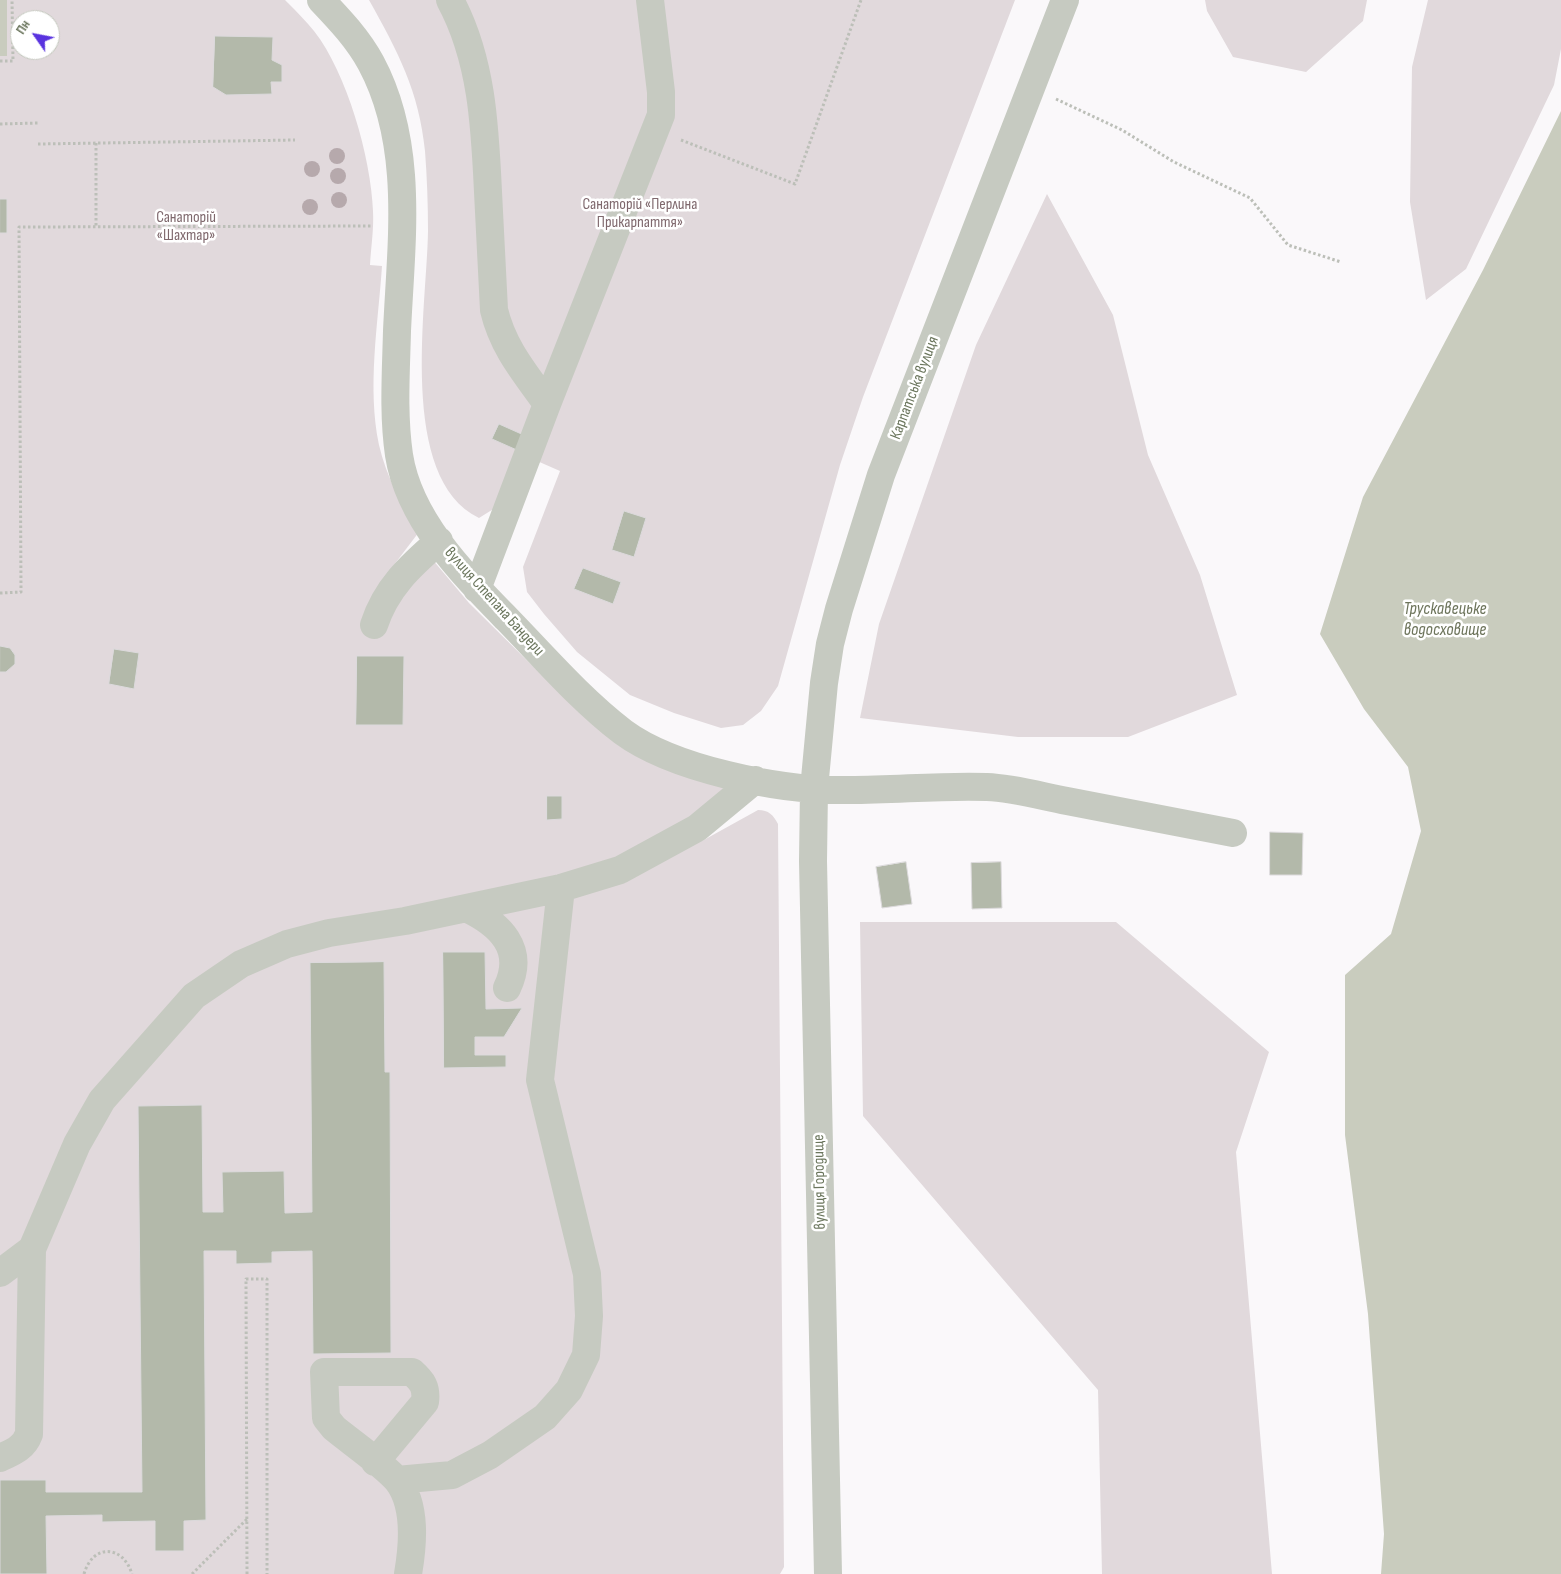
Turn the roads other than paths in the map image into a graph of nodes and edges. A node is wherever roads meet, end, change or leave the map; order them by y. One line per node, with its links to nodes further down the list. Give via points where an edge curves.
1 (321, 0): 6 (street, вулиця Степана Бандери, via 350,31 372,64 396,132 401,156 402,227 395,398 399,458 411,494)
2 (450, 0): 5 (street, via 461,21 479,83 485,128 494,310 509,350)
3 (650, 0): 5 (street, via 662,92 661,115)
4 (1065, 0): 10 (street, Карпатська вулиця, via 876,493 830,644)
5 (547, 404): 7 (street)
6 (439, 541): 7 (street, вулиця Степана Бандери); 8 (street, via 408,567 393,585 380,606)
7 (477, 589): 9 (street, вулиця Степана Бандери, via 582,697 623,732 648,748 703,768)
8 (374, 625)
9 (755, 780): 10 (street, вулиця Степана Бандери); 12 (street, via 697,828 620,870)
10 (814, 790): 11 (street, вулиця Степана Бандери, via 991,787); 21 (street, вулиця Городище)
11 (1233, 833)
12 (561, 888): 13 (street); 19 (street, via 540,1080 586,1274 589,1316 586,1355 569,1390 545,1417 490,1454 452,1475)
13 (466, 908): 14 (street, via 494,926 512,948 514,964); 15 (street, via 286,944 241,964 194,996 102,1100 77,1144)
14 (507, 988)
15 (32, 1249): 16 (street); 17 (street, via 29,1434 17,1451)
16 (0, 1273)
17 (0, 1458)
18 (375, 1462): 19 (street)
19 (397, 1480): 20 (street, via 407,1498 410,1515 412,1547)
20 (408, 1574)
21 (828, 1574)

